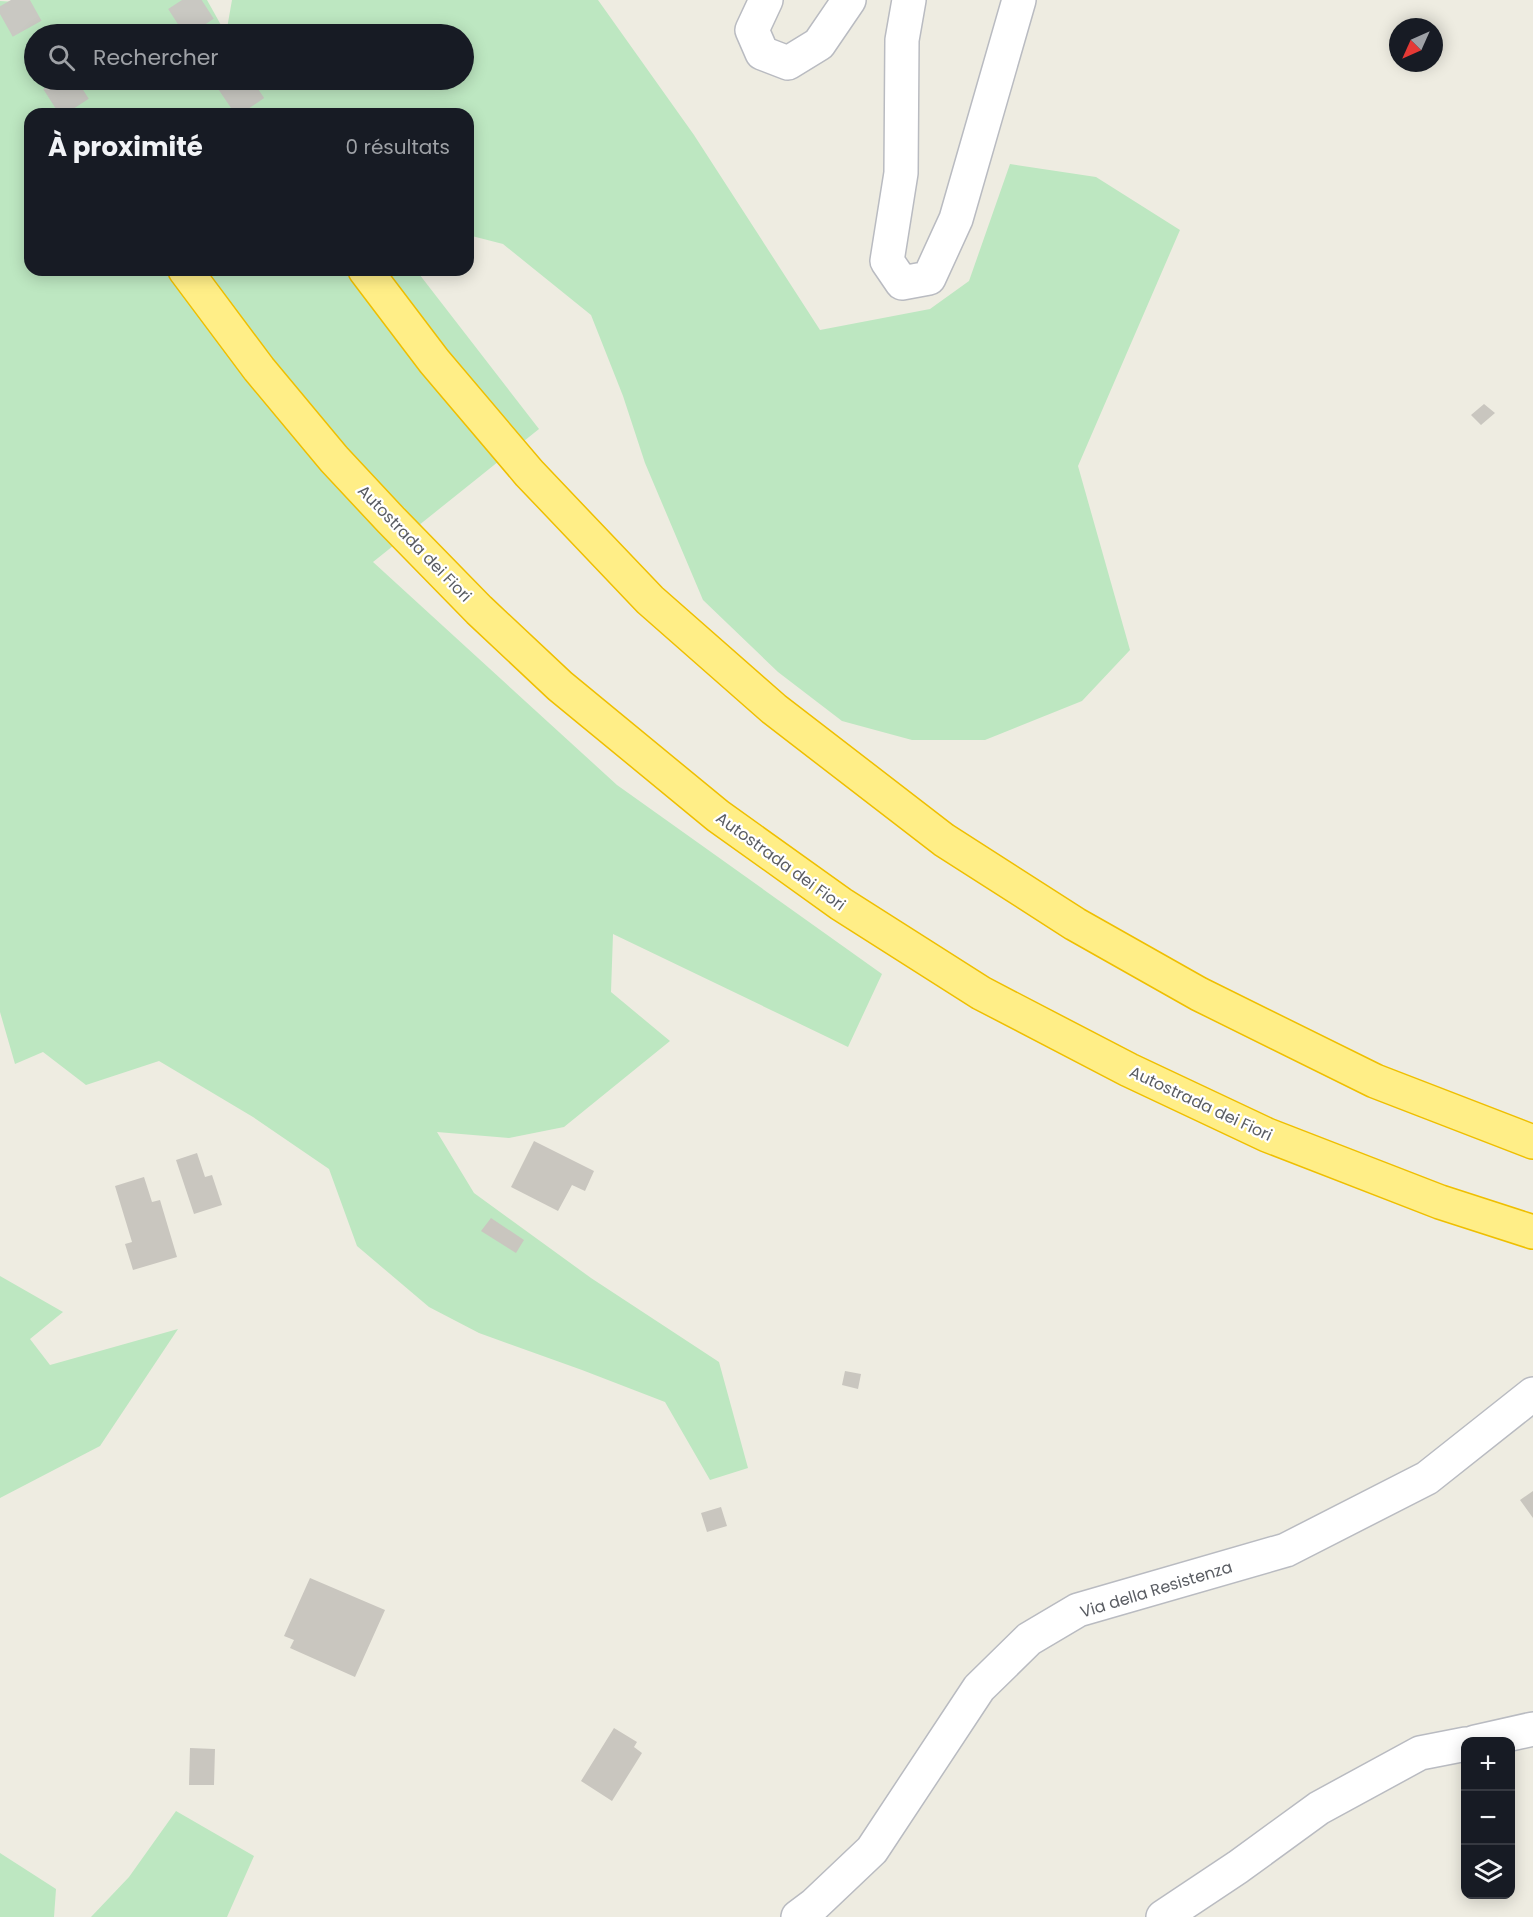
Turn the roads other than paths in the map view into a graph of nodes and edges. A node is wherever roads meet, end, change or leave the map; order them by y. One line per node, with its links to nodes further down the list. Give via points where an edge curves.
1 (766, 0): 2 (street, via 752,30 762,53 788,63 819,44)
2 (849, 0)
3 (909, 0): 4 (street, via 902,40 901,173 886,261 903,283 929,278 956,219)
4 (1019, 0)
5 (189, 276): 8 (highway, Autostrada dei Fiori, via 259,369 334,459 479,610 560,686 718,816 840,904 981,993 1129,1070 1268,1135 1440,1202)
6 (370, 276): 7 (highway, via 434,361 528,473 650,600 774,709 944,840 1075,924 1199,994 1375,1080)
7 (1533, 1142)
8 (1533, 1232)
9 (1533, 1394): 13 (street, Via della Resistenza, via 1427,1478 1286,1550 1078,1610 1029,1639 979,1688 872,1850)
10 (1533, 1729): 11 (street)
11 (1497, 1737)
12 (1461, 1744): 14 (street, via 1420,1753 1319,1808)
13 (798, 1917)
14 (1163, 1917)

